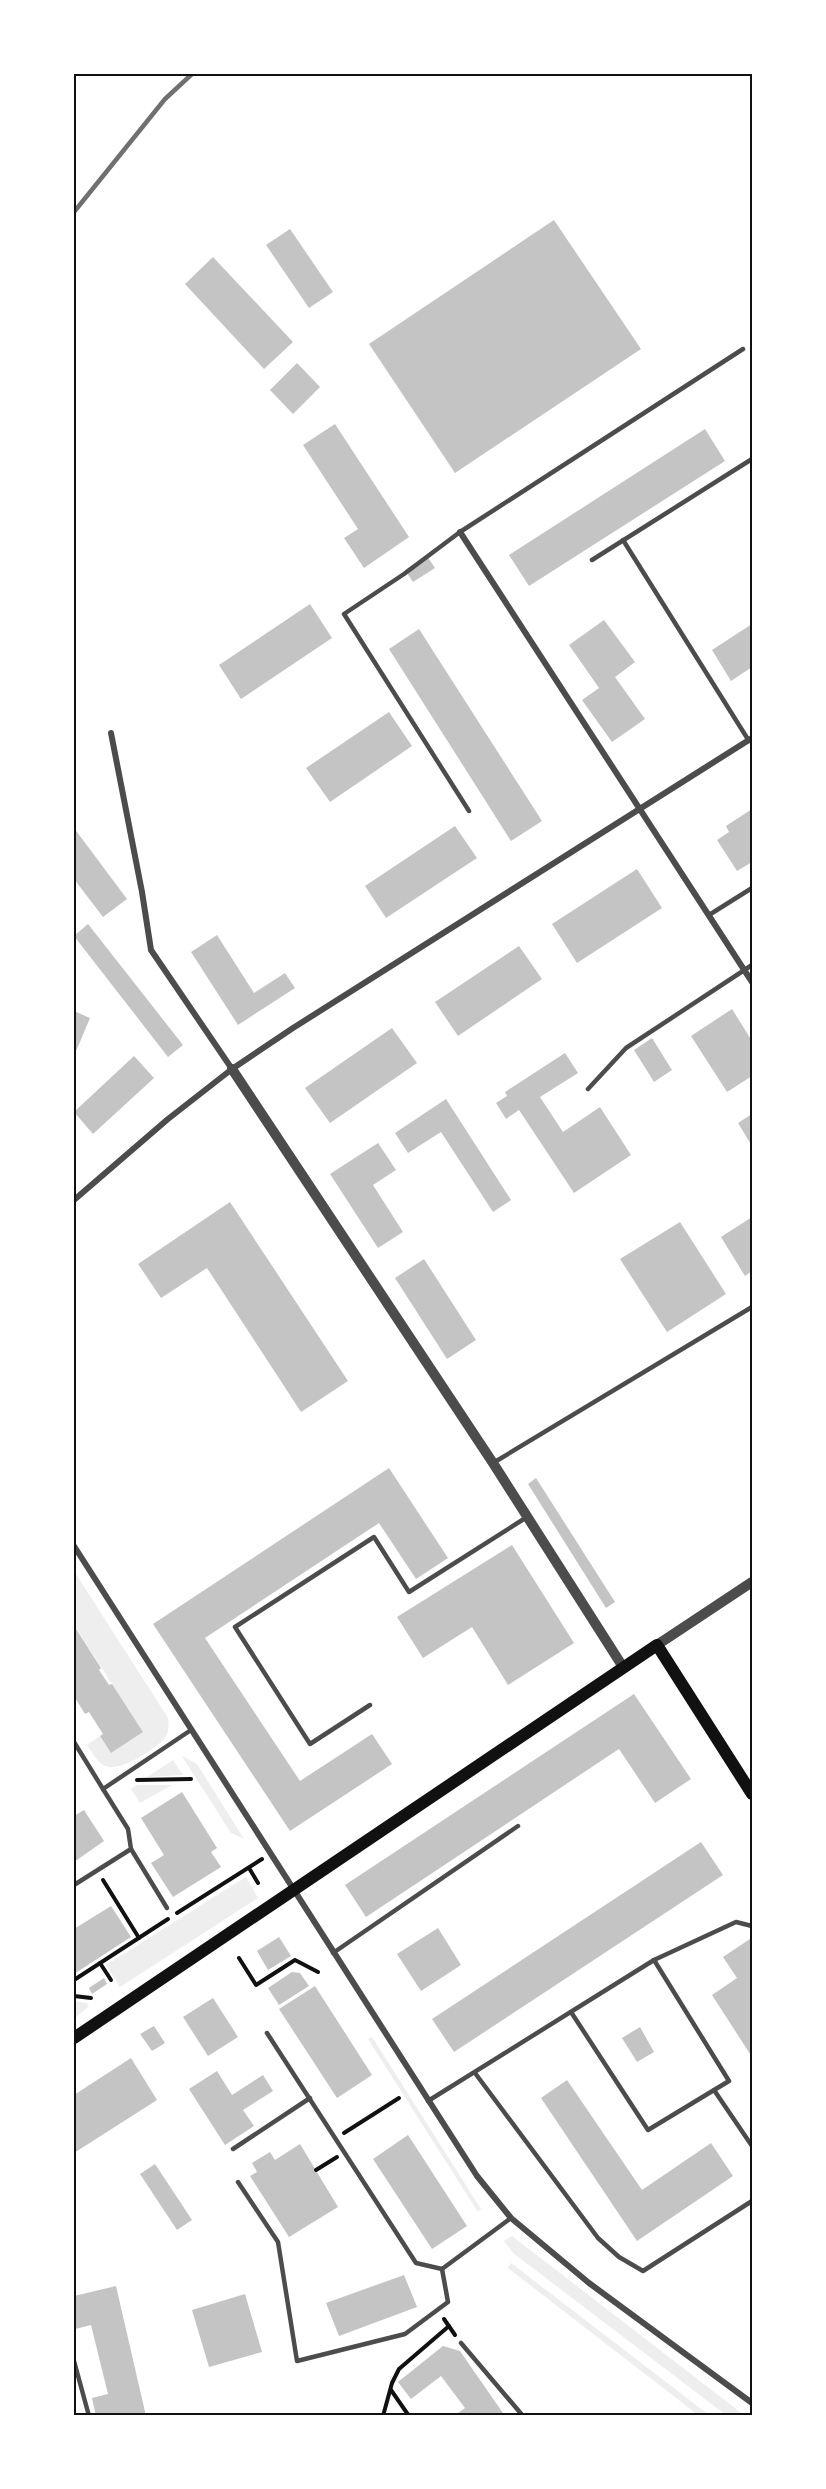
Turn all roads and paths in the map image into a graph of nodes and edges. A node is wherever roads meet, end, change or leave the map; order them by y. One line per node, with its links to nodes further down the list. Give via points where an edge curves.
1 (743, 349): 3 (lane)
2 (753, 459): 4 (lane)
3 (460, 532): 8 (street); 9 (lane, via 344,614)
4 (623, 540): 5 (lane); 7 (lane)
5 (592, 560)
6 (111, 733): 15 (street, via 151,950)
7 (751, 739): 8 (street)
8 (640, 809): 11 (street); 15 (street)
9 (469, 811)
10 (753, 888): 11 (lane)
11 (710, 915): 13 (street)
12 (753, 965): 13 (lane)
13 (745, 970): 14 (street); 16 (lane, via 626,1048)
14 (753, 982)
15 (232, 1069): 17 (street); 19 (street)
16 (588, 1089)
17 (74, 1200)
18 (753, 1307): 19 (lane)
19 (493, 1463): 20 (street)
20 (527, 1517): 24 (street); 25 (lane, via 409,1592 374,1537 235,1627 310,1744)
21 (74, 1546): 26 (street)
22 (753, 1582): 23 (street)
23 (657, 1645): 24 (main road); 31 (main road)
24 (623, 1667): 38 (main road)
25 (370, 1705)
26 (191, 1730): 30 (lane); 38 (street)
27 (74, 1743): 30 (lane)
28 (191, 1779): 29 (path)
29 (136, 1780)
30 (103, 1789): 33 (lane, via 128,1829)
31 (753, 1794)
32 (518, 1826): 42 (lane)
33 (130, 1849): 35 (lane); 39 (lane)
34 (249, 1868): 36 (path)
35 (97, 1870): 37 (lane); 41 (path)
36 (258, 1883)
37 (74, 1885)
38 (293, 1891): 42 (street); 52 (main road)
39 (167, 1908)
40 (753, 1926): 44 (lane, via 736,1922)
41 (139, 1938)
42 (333, 1953): 57 (street)
43 (239, 1958): 46 (path, via 256,1985 295,1960)
44 (654, 1960): 50 (lane); 54 (lane, via 729,2080)
45 (100, 1963): 47 (path)
46 (318, 1972)
47 (111, 1980)
48 (74, 1996): 49 (path)
49 (91, 1998)
50 (571, 2012): 53 (lane); 54 (lane, via 648,2130)
51 (267, 2033): 55 (lane)
52 (74, 2038)
53 (475, 2073): 57 (lane); 64 (lane, via 598,2238 619,2258 643,2271)
54 (714, 2090): 59 (lane)
55 (310, 2098): 58 (lane); 60 (lane)
56 (399, 2098): 58 (path)
57 (428, 2101): 65 (street, via 477,2176)
58 (335, 2138): 61 (lane)
59 (753, 2146)
60 (233, 2149)
61 (345, 2152): 62 (path); 66 (lane, via 416,2263)
62 (316, 2170)
63 (238, 2182): 66 (lane, via 278,2242 297,2361 405,2334 448,2302)
64 (753, 2202)
65 (511, 2218): 66 (lane); 72 (street, via 589,2283)
66 (442, 2269)
67 (444, 2319): 68 (path)
68 (448, 2326): 69 (path); 71 (path, via 399,2369)
69 (461, 2343): 76 (lane)
70 (74, 2361): 73 (lane)
71 (390, 2389): 74 (path); 75 (path)
72 (753, 2403)
73 (89, 2415)
74 (383, 2415)
75 (409, 2415)
76 (523, 2415)

